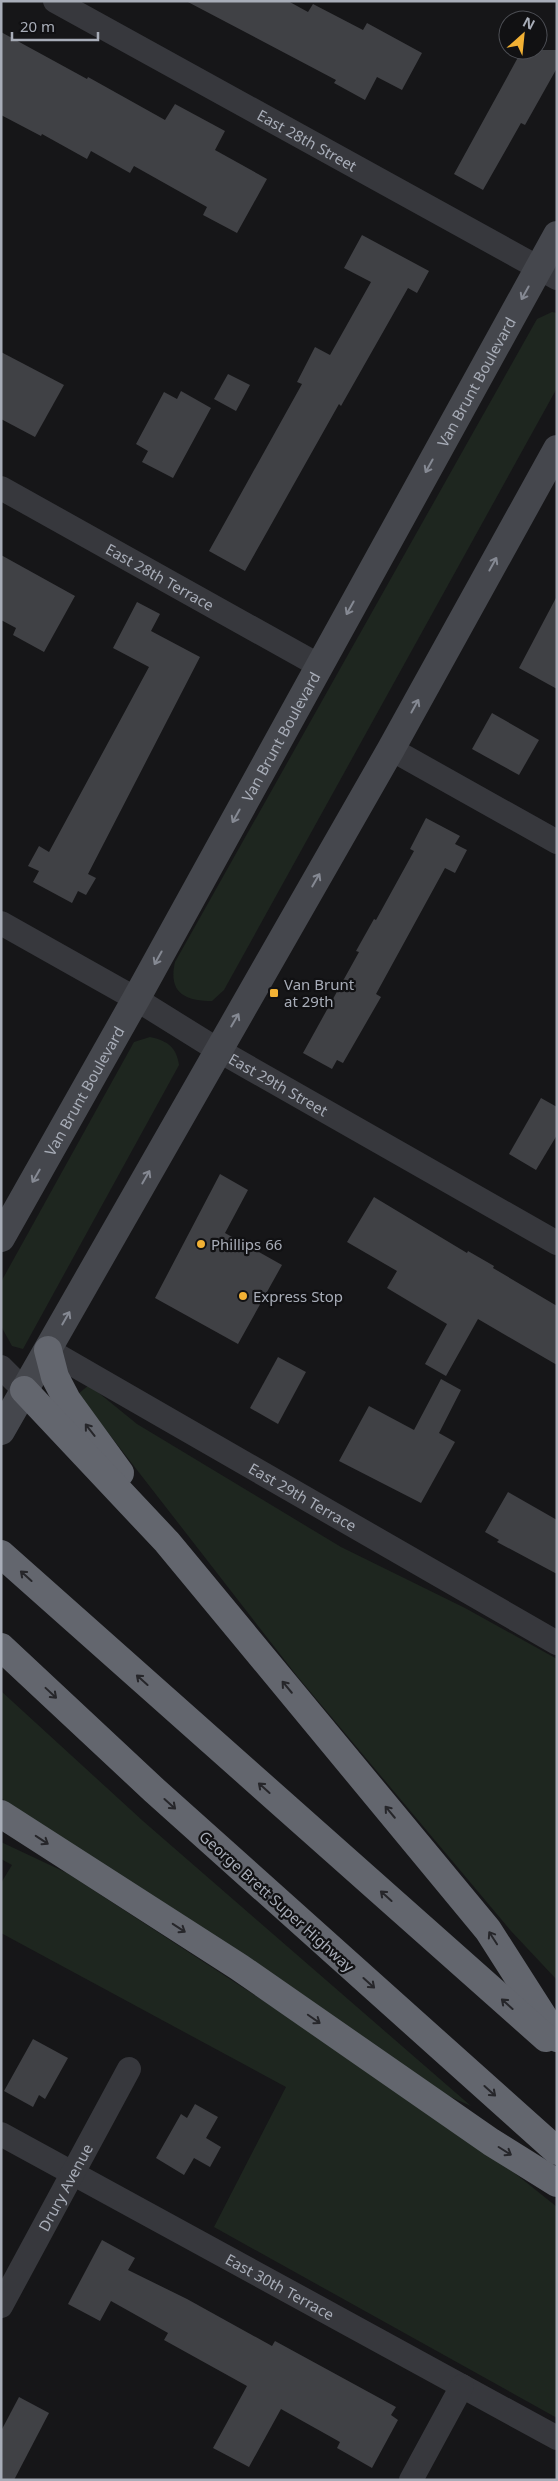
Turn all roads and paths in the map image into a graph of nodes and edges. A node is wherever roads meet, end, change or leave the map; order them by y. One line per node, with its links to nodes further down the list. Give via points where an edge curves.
1 (55, 1): 3 (street, East 28th Street)
2 (557, 235): 3 (main road, Van Brunt Boulevard)
3 (547, 273): 6 (main road, Van Brunt Boulevard, one-way to 6)
4 (557, 449): 7 (main road, one-way to 4)
5 (1, 488): 6 (street, East 28th Terrace)
6 (318, 665): 10 (main road, Van Brunt Boulevard, one-way to 10)
7 (391, 749): 8 (street); 11 (main road, one-way to 7)
8 (557, 842)
9 (1, 923): 10 (street, East 29th Street)
10 (136, 999): 11 (street, East 29th Street); 12 (main road, Van Brunt Boulevard, one-way to 12)
11 (218, 1050): 13 (street, East 29th Street); 14 (main road, one-way to 11)
12 (1, 1238)
13 (557, 1243)
14 (48, 1350): 16 (main road); 18 (highway, one-way to 14, via 67,1400 55,1377); 20 (street, East 29th Terrace)
15 (1, 1366): 16 (street)
16 (24, 1390): 17 (main road); 18 (highway)
17 (1, 1431)
18 (167, 1542): 23 (highway, one-way to 18, via 488,1930)
19 (1, 1554): 24 (highway, one-way to 19)
20 (557, 1643)
21 (8, 1653): 27 (highway, George Brett Super Highway, one-way to 27, via 154,1790)
22 (1, 1814): 29 (highway, one-way to 29, via 239,1967 491,2142)
23 (557, 2038)
24 (557, 2048)
25 (129, 2069): 28 (street, Drury Avenue)
26 (1, 2134): 28 (street, East 30th Terrace)
27 (557, 2151)
28 (73, 2174): 30 (street, Drury Avenue); 31 (street, East 30th Terrace)
29 (557, 2183)
30 (1, 2306)
31 (462, 2386): 32 (street, East 30th Terrace); 33 (street)
32 (557, 2438)
33 (411, 2480)

